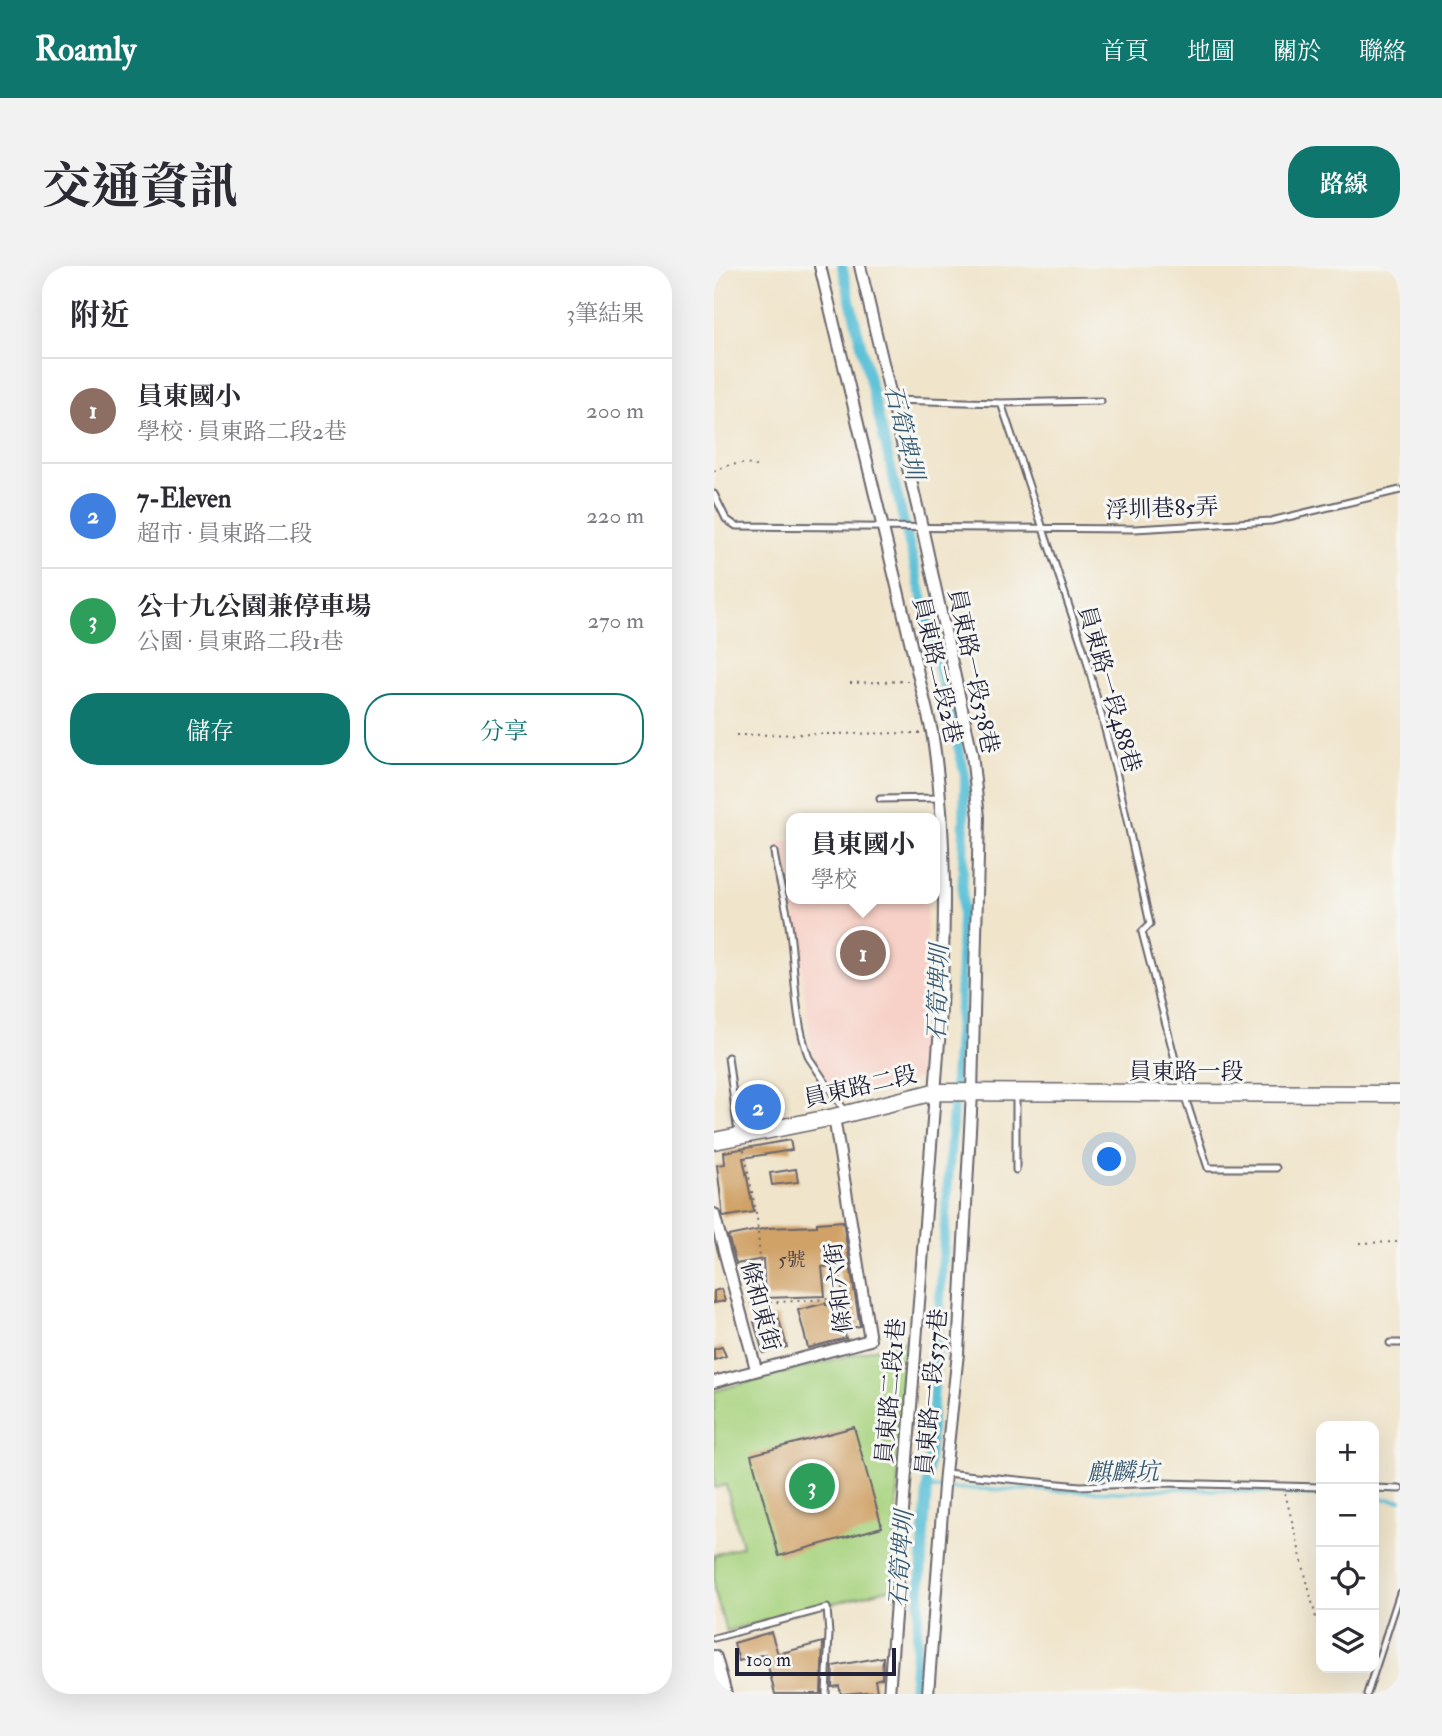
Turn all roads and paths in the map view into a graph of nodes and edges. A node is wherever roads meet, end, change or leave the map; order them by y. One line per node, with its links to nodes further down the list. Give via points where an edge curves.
1 (820, 266): 10 (street, 員東路二段2巷)
2 (860, 266): 3 (street, 員東路一段538巷)
3 (891, 400): 5 (lane); 11 (street, 員東路一段538巷)
4 (1101, 401): 5 (lane)
5 (1001, 402): 12 (lane, 員東路一段488巷)
6 (756, 466): 7 (path, via 727,465)
7 (714, 471)
8 (1400, 490): 12 (lane, 浮圳巷85弄, via 1271,521 1135,529)
9 (714, 494): 10 (lane, 浮圳巷85弄, via 726,519 736,526)
10 (883, 527): 11 (lane, 浮圳巷85弄); 13 (street, 員東路二段2巷)
11 (922, 527): 12 (lane, 浮圳巷85弄); 22 (street, 員東路一段538巷, via 971,754 979,817)
12 (1044, 528): 24 (lane, 員東路一段488巷, via 1116,771 1150,923 1142,932)
13 (920, 681): 14 (path); 15 (street, 員東路二段2巷)
14 (850, 682)
15 (932, 732): 16 (path); 17 (street, 員東路二段2巷)
16 (736, 735)
17 (940, 798): 18 (lane); 21 (street, 員東路二段2巷, via 945,939)
18 (880, 799)
19 (774, 852): 26 (lane, via 806,1050)
20 (728, 1057): 27 (lane)
21 (934, 1092): 22 (main road, 員東路二段); 26 (main road, 員東路二段); 52 (street, 員東路二段1巷)
22 (972, 1093): 23 (main road, 員東路一段); 41 (street, 員東路一段537巷, via 958,1353)
23 (1016, 1093): 24 (main road, 員東路一段); 30 (lane)
24 (1184, 1094): 25 (main road, 員東路一段); 29 (lane, via 1208,1168)
25 (1400, 1094)
26 (840, 1116): 27 (main road, 員東路二段); 39 (street, 條和六街, via 870,1340)
27 (739, 1136): 28 (main road, 員東路二段); 35 (path, via 757,1217)
28 (714, 1141)
29 (1276, 1168)
30 (1016, 1170)
31 (714, 1214): 36 (street, 條和東街)
32 (1400, 1242): 33 (path)
33 (1360, 1243)
34 (828, 1299): 35 (path)
35 (763, 1303): 36 (path)
36 (738, 1304): 39 (street, 條和東街)
37 (1390, 1343): 38 (lane)
38 (1400, 1343)
39 (756, 1369): 40 (street, 條和六街)
40 (714, 1382)
41 (945, 1473): 42 (lane, via 1080,1486); 53 (street, 員東路一段537巷)
42 (1283, 1486): 43 (lane); 47 (path)
43 (1316, 1487)
44 (1379, 1488): 45 (lane)
45 (1400, 1489)
46 (1400, 1592): 54 (lane)
47 (1316, 1618)
48 (714, 1638): 51 (lane, via 827,1608)
49 (714, 1658): 50 (street)
50 (724, 1694)
51 (826, 1694)
52 (889, 1694)
53 (928, 1694)
54 (1367, 1694)

